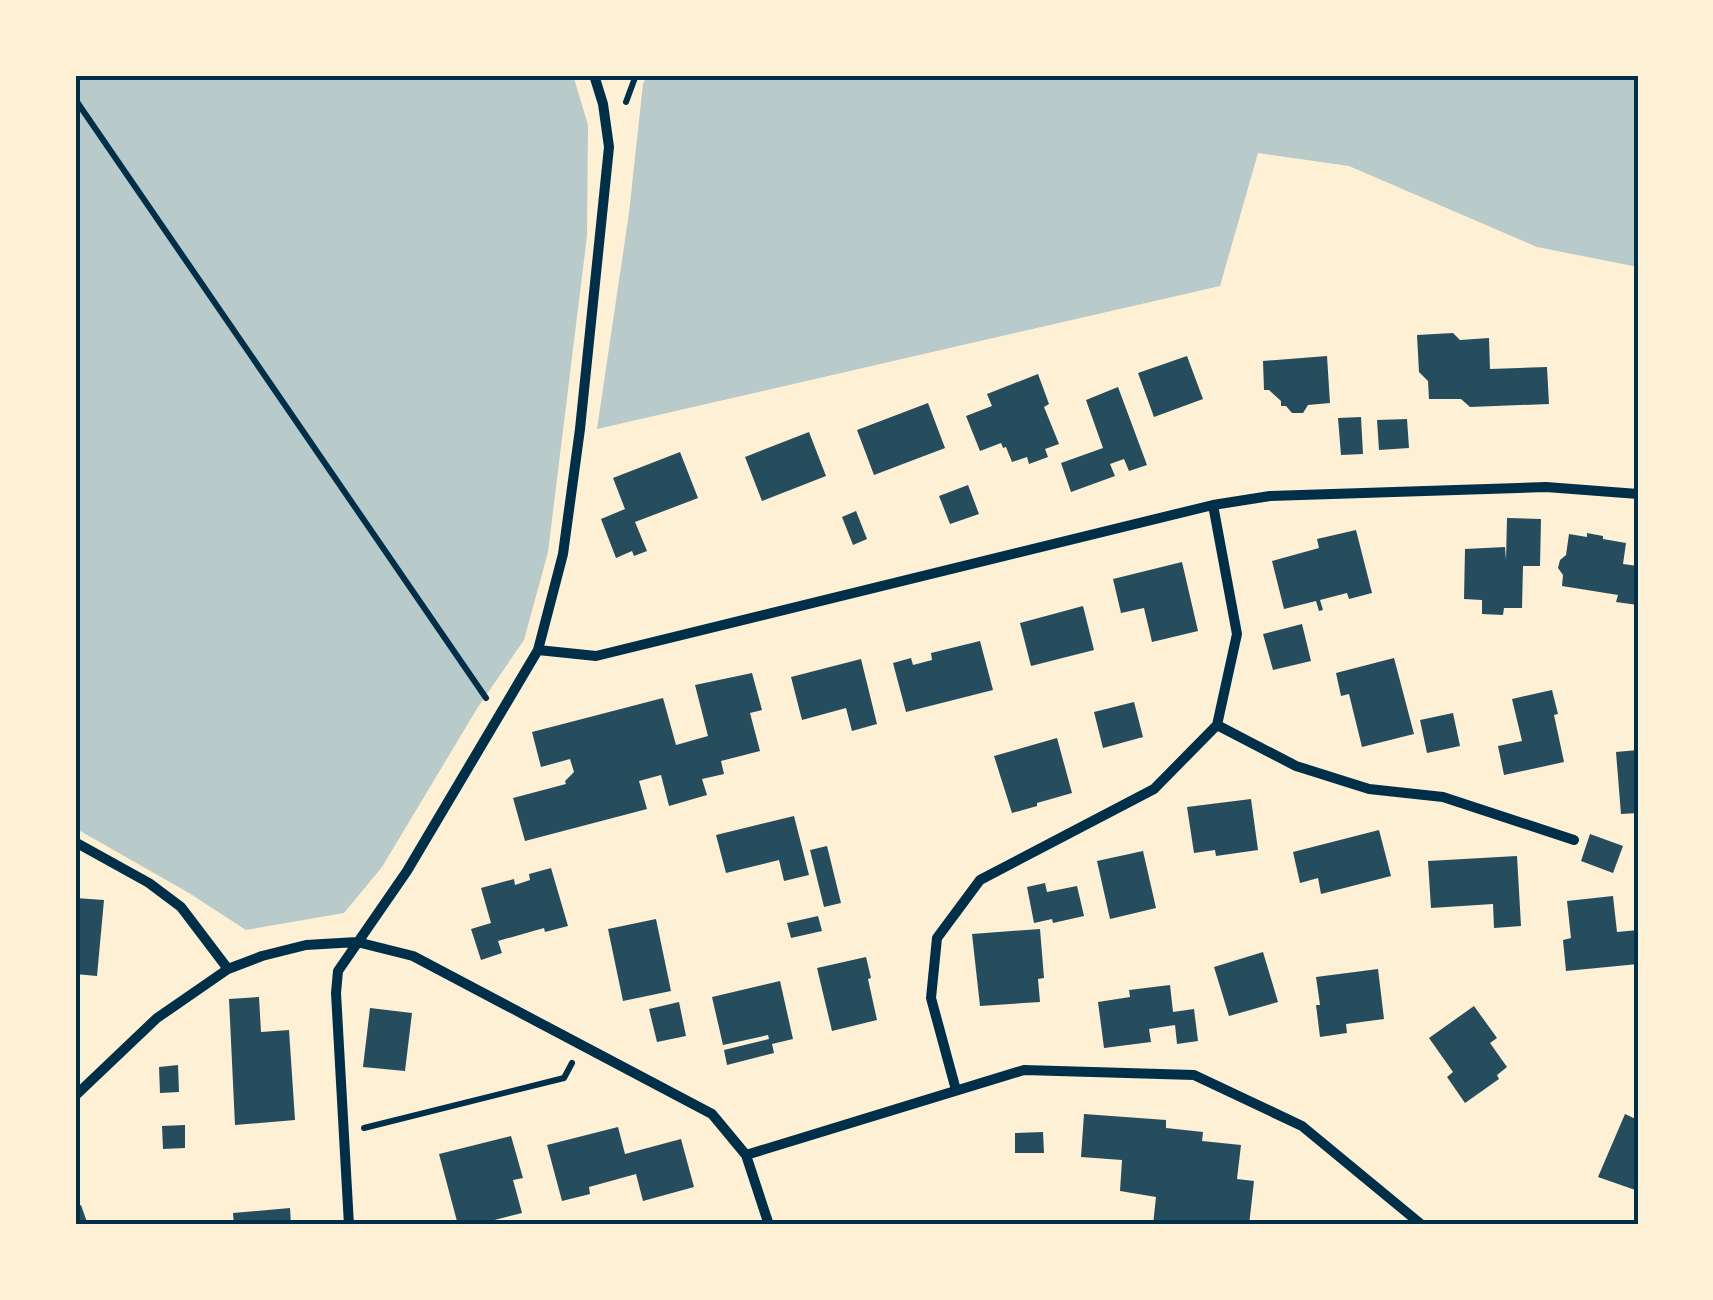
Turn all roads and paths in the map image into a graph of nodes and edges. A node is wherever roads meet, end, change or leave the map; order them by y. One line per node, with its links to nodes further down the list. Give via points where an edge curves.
1 (594, 75): 5 (street, via 609,147 563,554)
2 (75, 99): 6 (path)
3 (1638, 494): 4 (street, via 1526,488 1270,496)
4 (1213, 505): 5 (street, via 596,656); 7 (street, via 1237,634)
5 (538, 650): 6 (street)
6 (498, 715): 10 (street)
7 (1216, 724): 8 (street, via 1314,772 1369,789 1443,796); 13 (street, via 1154,789 980,880 937,938 931,998)
8 (1574, 840)
9 (75, 842): 11 (street, via 182,907)
10 (357, 942): 11 (street, via 306,945); 12 (street, via 412,956); 15 (street, via 338,971 336,993)
11 (228, 970): 14 (street, via 157,1018)
12 (580, 1045): 15 (path, via 564,1078); 16 (street, via 712,1114)
13 (956, 1090): 16 (street); 19 (street, via 1024,1070 1194,1076 1302,1126)
14 (75, 1096)
15 (344, 1133): 17 (street)
16 (746, 1154): 18 (street)
17 (349, 1225)
18 (769, 1225)
19 (1422, 1225)

